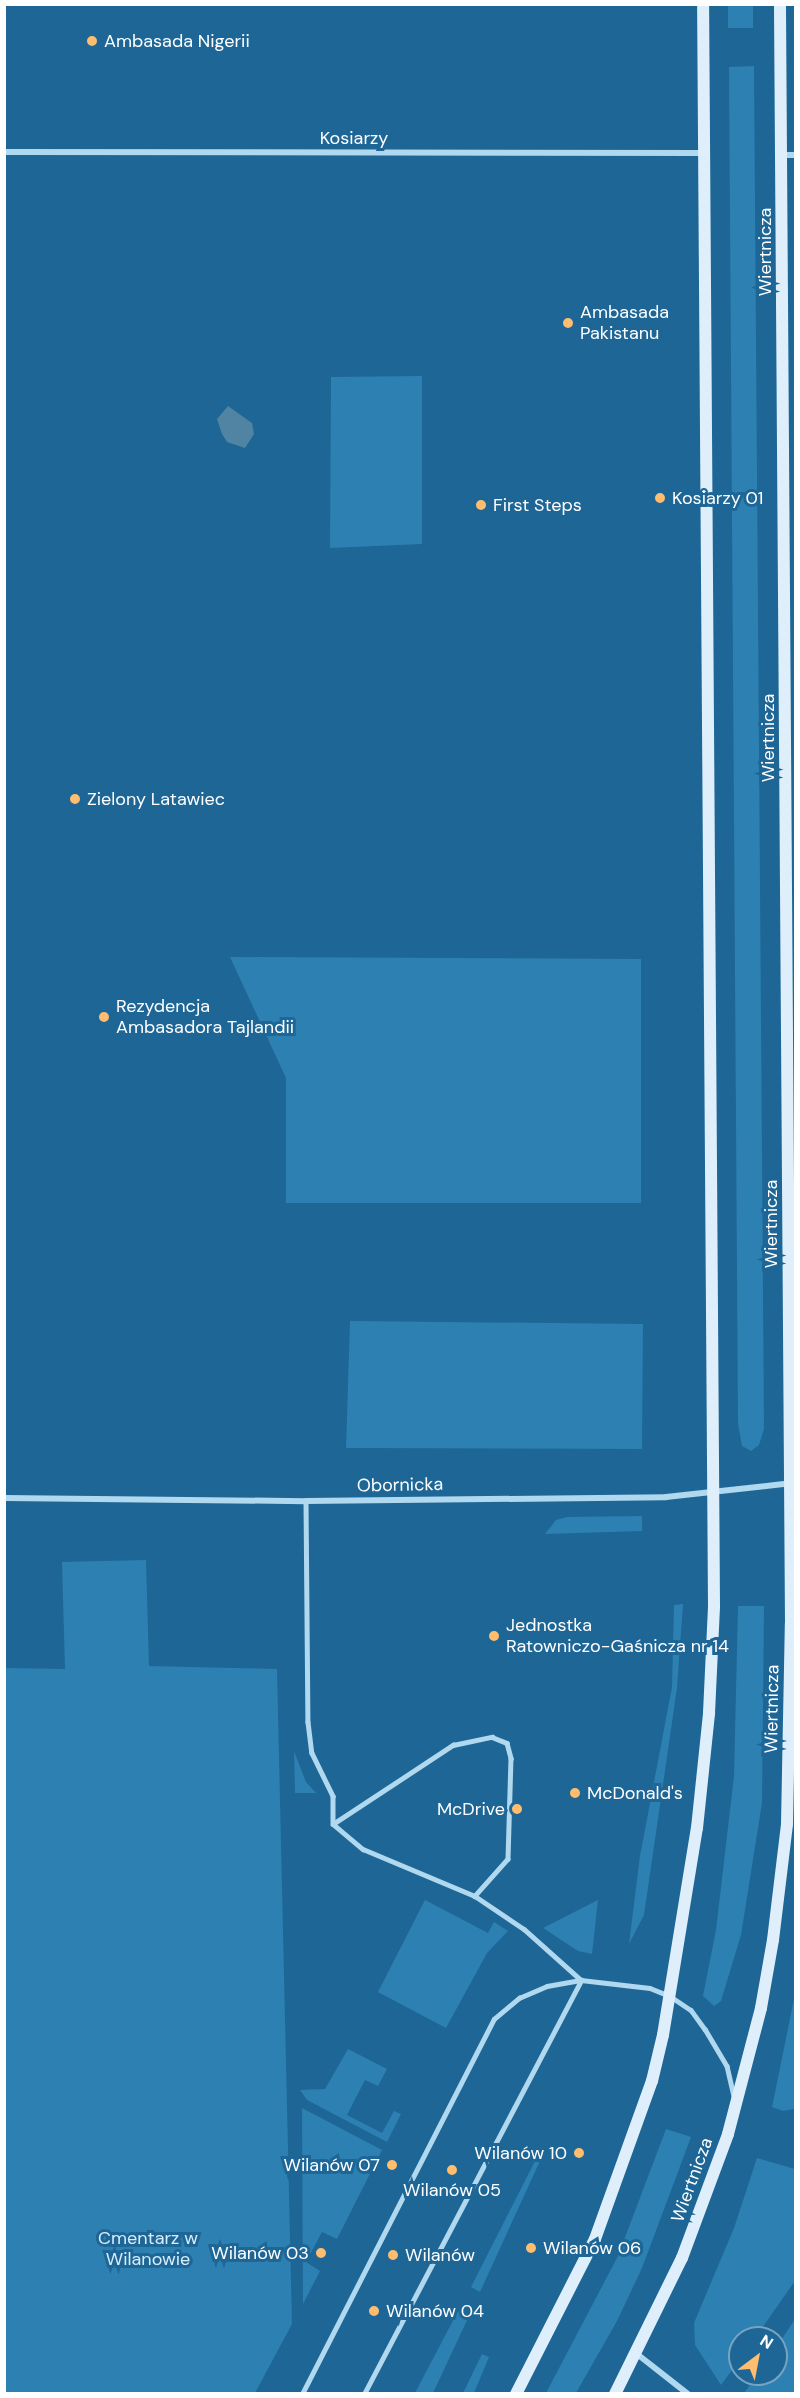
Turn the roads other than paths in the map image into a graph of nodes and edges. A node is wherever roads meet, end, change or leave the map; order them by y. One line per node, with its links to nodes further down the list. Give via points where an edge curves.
1 (703, 4): 4 (main road)
2 (780, 4): 5 (main road, Wiertnicza)
3 (4, 152): 4 (street, Kosiarzy)
4 (703, 153): 8 (main road)
5 (782, 155): 6 (street); 7 (main road, Wiertnicza)
6 (795, 155)
7 (793, 1483): 8 (street, Obornicka); 15 (main road, Wiertnicza, via 787,1824 773,1940)
8 (714, 1492): 10 (street, Obornicka, via 666,1497); 14 (main road, via 709,1713)
9 (4, 1498): 10 (street, Obornicka)
10 (306, 1501): 11 (lane, via 308,1722 312,1753 333,1796)
11 (333, 1824): 12 (lane, via 363,1849); 12 (lane, via 453,1745 492,1737 507,1743 511,1758 508,1859)
12 (475, 1896): 13 (lane, via 524,1929)
13 (581, 1980): 14 (lane, via 650,1988); 17 (lane, via 547,1986 519,1998 494,2019); 18 (lane)
14 (670, 1996): 15 (lane, via 691,2010 705,2029 727,2067); 19 (main road, via 644,2108 616,2189 575,2284)
15 (736, 2106): 16 (main road, Wiertnicza, via 705,2200)
16 (637, 2354): 20 (main road, Wiertnicza); 21 (street)
17 (302, 2394)
18 (364, 2394)
19 (516, 2394)
20 (615, 2394)
21 (688, 2394)

